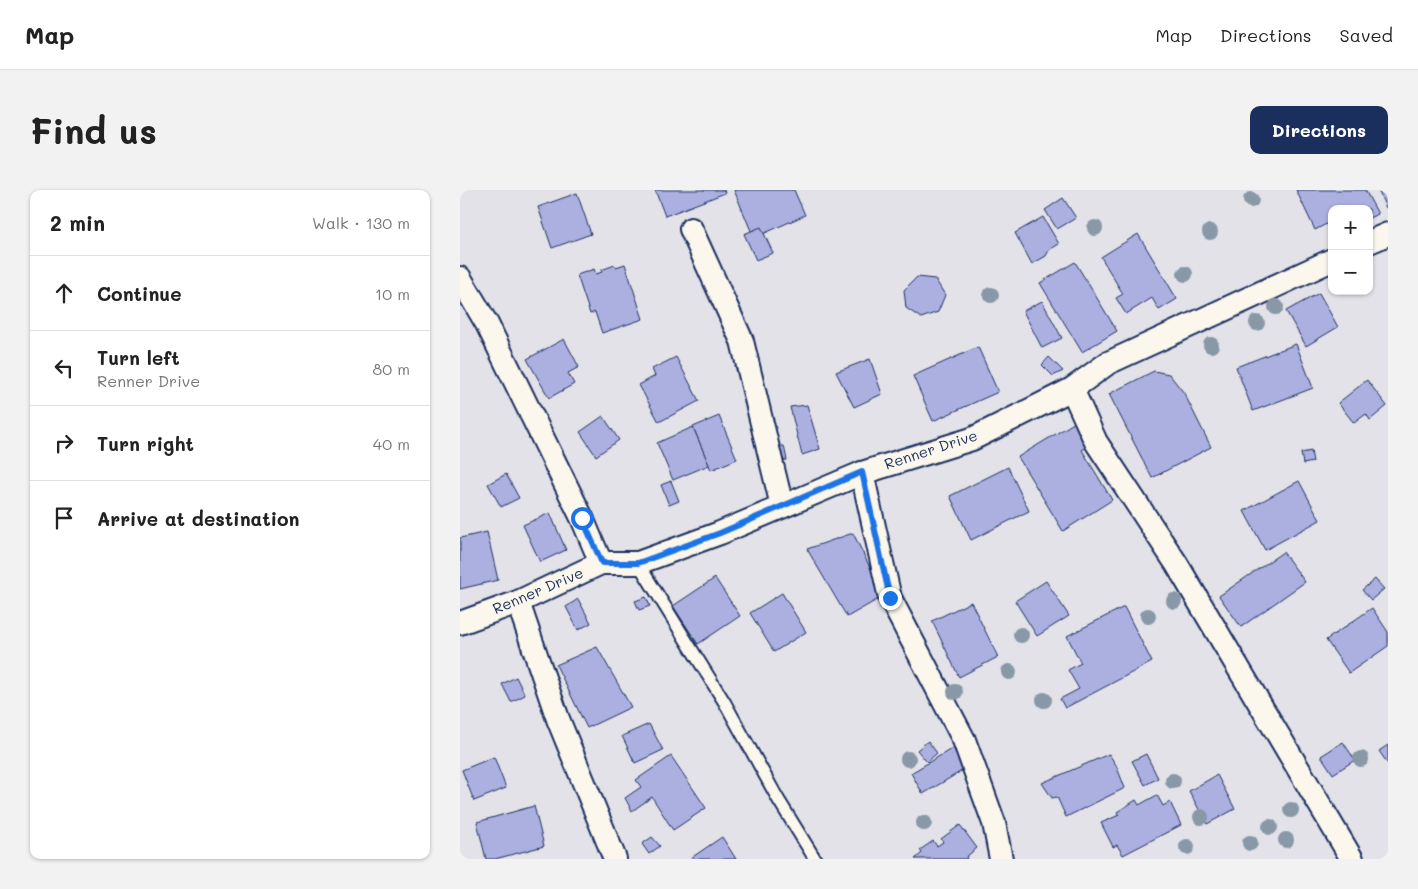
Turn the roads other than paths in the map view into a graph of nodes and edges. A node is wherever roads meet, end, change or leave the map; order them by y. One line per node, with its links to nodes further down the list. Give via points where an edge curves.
1 (691, 229): 8 (street, via 742,341)
2 (1388, 234): 3 (street)
3 (1373, 240)
4 (1328, 262): 6 (street, Renner Drive, via 1108,363)
5 (460, 278): 9 (street, via 487,324)
6 (1072, 388): 7 (street, Renner Drive, via 972,439); 13 (street, via 1096,442 1176,563)
7 (862, 472): 8 (street, Renner Drive); 16 (street, via 890,598 964,740 994,823)
8 (782, 506): 10 (street, Renner Drive)
9 (602, 563): 10 (street, Renner Drive); 11 (street, Renner Drive)
10 (638, 563): 15 (lane)
11 (518, 602): 12 (street, Renner Drive); 14 (street, via 558,719)
12 (460, 623)
13 (1350, 858)
14 (615, 859)
15 (815, 859)
16 (1001, 859)

